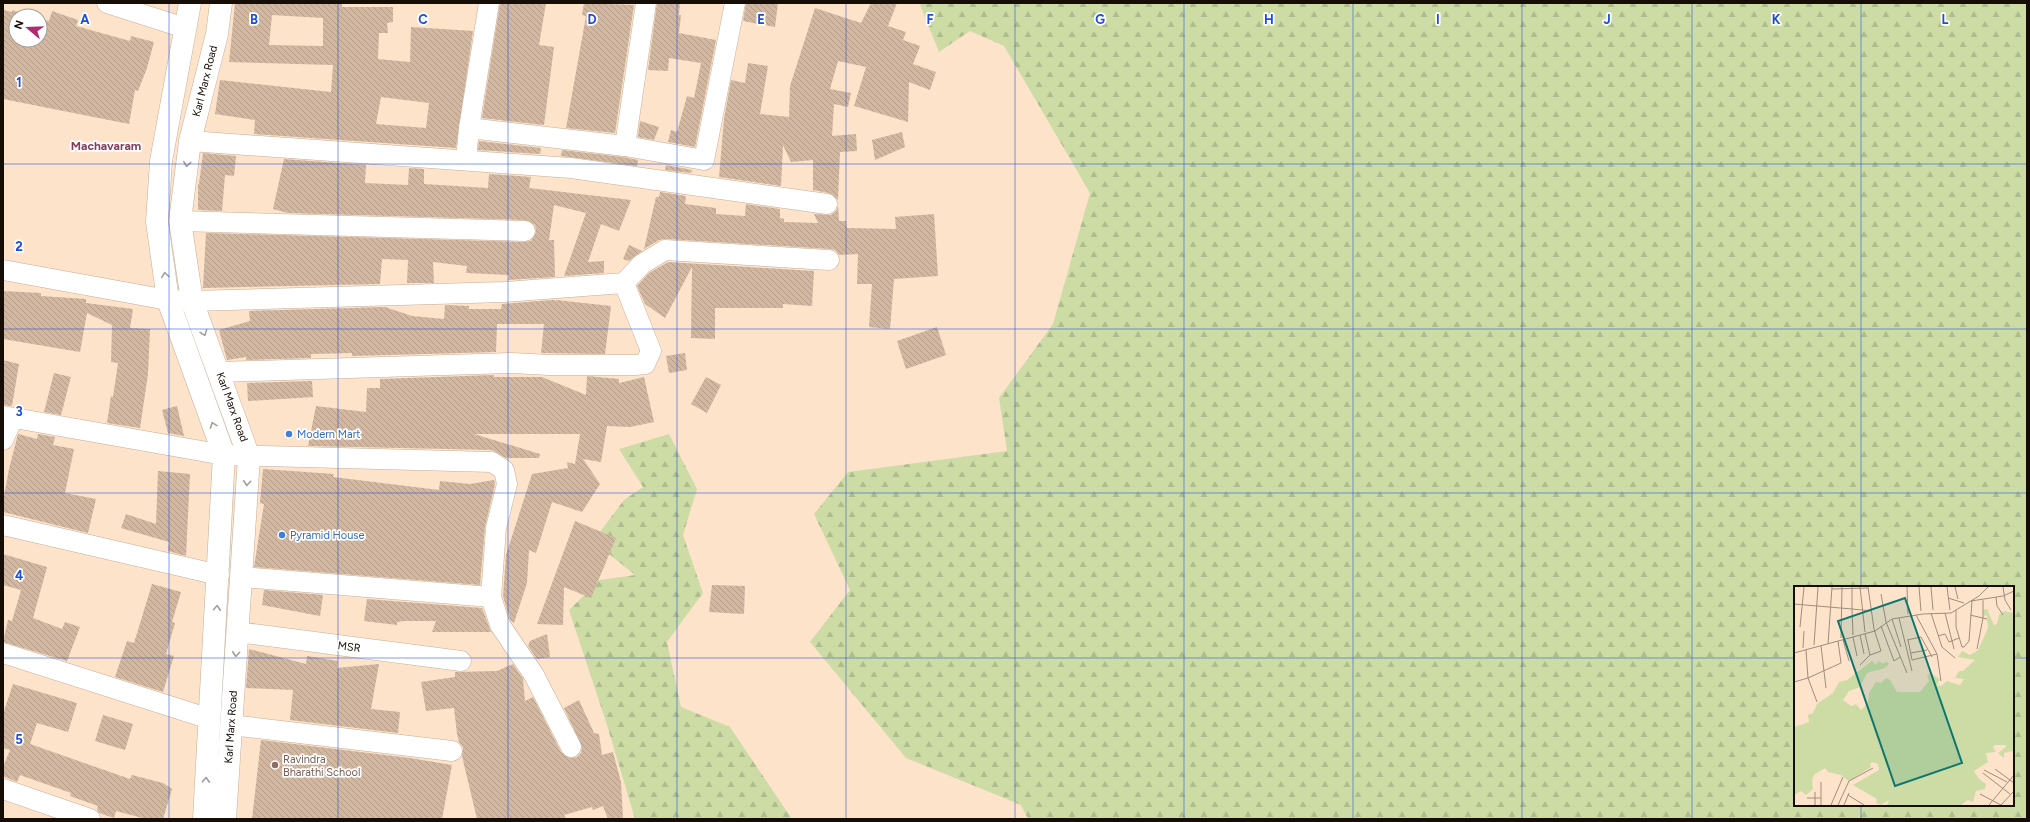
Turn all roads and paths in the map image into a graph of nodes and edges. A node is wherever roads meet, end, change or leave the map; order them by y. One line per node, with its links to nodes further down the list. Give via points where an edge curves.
1 (107, 3): 7 (street)
2 (190, 3): 7 (main road, Karl Marx Road)
3 (221, 3): 9 (main road, Karl Marx Road, via 217,34)
4 (489, 3): 8 (street)
5 (646, 3): 10 (street)
6 (735, 3): 10 (street, via 704,160)
7 (185, 28): 18 (main road, Karl Marx Road, one-way to 7, via 157,222 161,161)
8 (469, 128): 10 (street); 11 (street)
9 (190, 141): 11 (street); 13 (main road, Karl Marx Road, one-way to 13)
10 (625, 146)
11 (466, 160): 12 (street, via 571,168)
12 (827, 204)
13 (180, 221): 14 (street); 19 (main road, Karl Marx Road)
14 (525, 231)
15 (829, 260): 17 (street, via 665,250 642,264)
16 (3, 270): 18 (street)
17 (624, 282): 19 (street, via 504,292); 20 (street, via 651,351 645,364 549,366 512,363)
18 (168, 300): 19 (street); 23 (main road, Karl Marx Road, one-way to 18)
19 (192, 301): 20 (main road, Karl Marx Road, one-way to 20)
20 (219, 372): 24 (main road, Karl Marx Road)
21 (8, 417): 22 (street); 23 (street)
22 (3, 440)
23 (224, 455): 24 (street); 26 (main road, Karl Marx Road)
24 (249, 457): 27 (main road, Karl Marx Road, one-way to 27); 28 (street, via 492,462 504,470 507,484 496,528)
25 (3, 525): 26 (street)
26 (219, 575): 32 (main road, Karl Marx Road, one-way to 26)
27 (241, 577): 28 (street); 29 (main road, Karl Marx Road)
28 (491, 597): 34 (street, via 500,624 534,675)
29 (238, 632): 31 (street, MSR); 33 (main road, Karl Marx Road, one-way to 33)
30 (3, 653): 32 (street)
31 (461, 662)
32 (210, 719): 38 (main road, Karl Marx Road, one-way to 32)
33 (231, 725): 35 (street); 39 (main road, Karl Marx Road)
34 (571, 747)
35 (452, 751)
36 (3, 790): 37 (street)
37 (90, 819)
38 (204, 819)
39 (225, 819)

